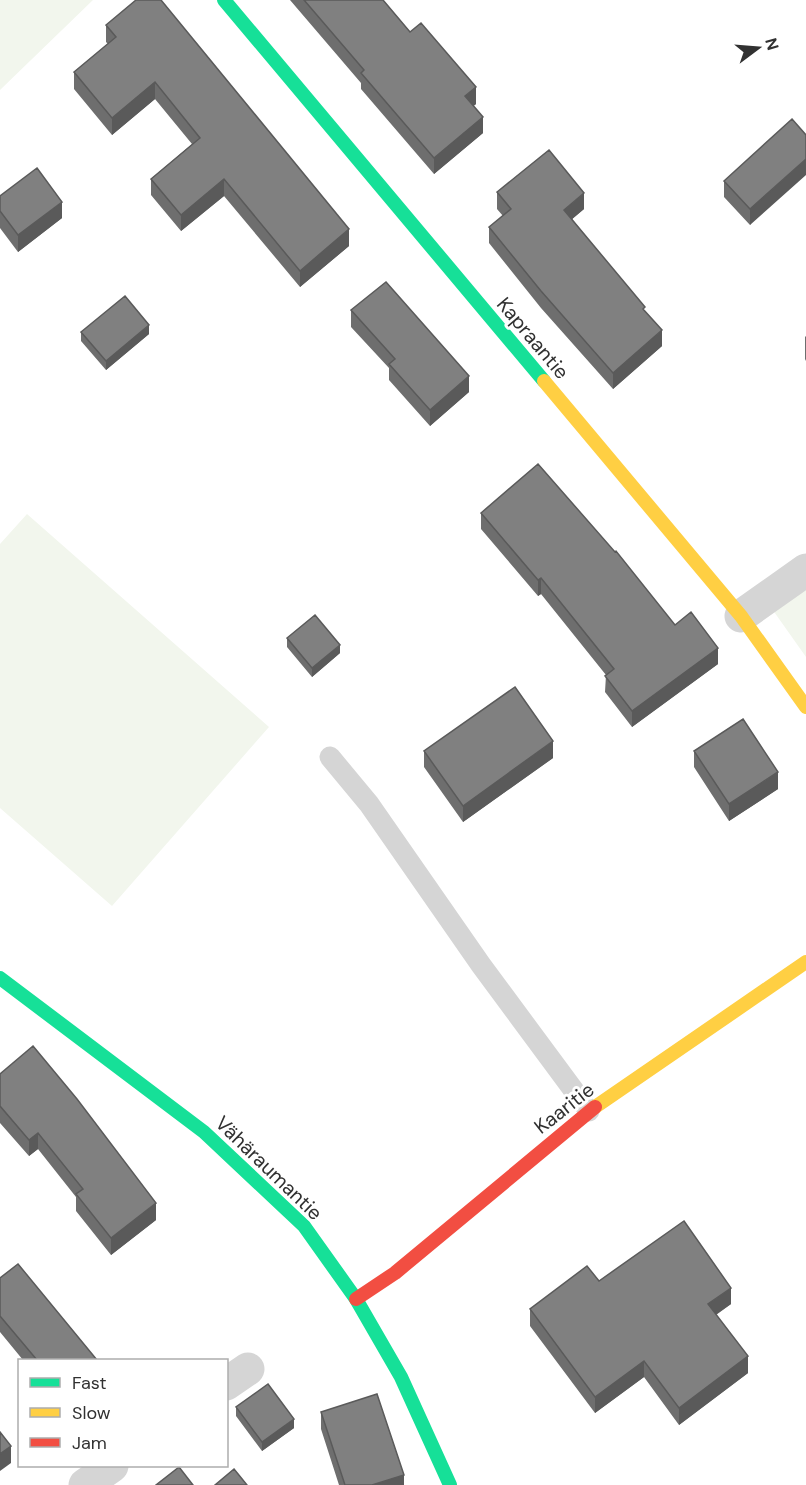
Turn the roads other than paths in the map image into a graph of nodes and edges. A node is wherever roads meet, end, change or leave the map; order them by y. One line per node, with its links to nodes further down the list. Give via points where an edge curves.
1 (224, 0): 3 (street, Kapraantie)
2 (806, 570): 3 (street)
3 (741, 616): 4 (street, Kapraantie)
4 (806, 707)
5 (330, 757): 8 (lane, via 369,804)
6 (806, 962): 8 (street, Kaaritie)
7 (0, 978): 9 (street, Vähäraumantie, via 204,1132 304,1226)
8 (589, 1111): 9 (street, Kaaritie, via 395,1273)
9 (356, 1299): 12 (street, Vähäraumantie, via 401,1377)
10 (111, 1467): 11 (street)
11 (85, 1485)
12 (450, 1485)

